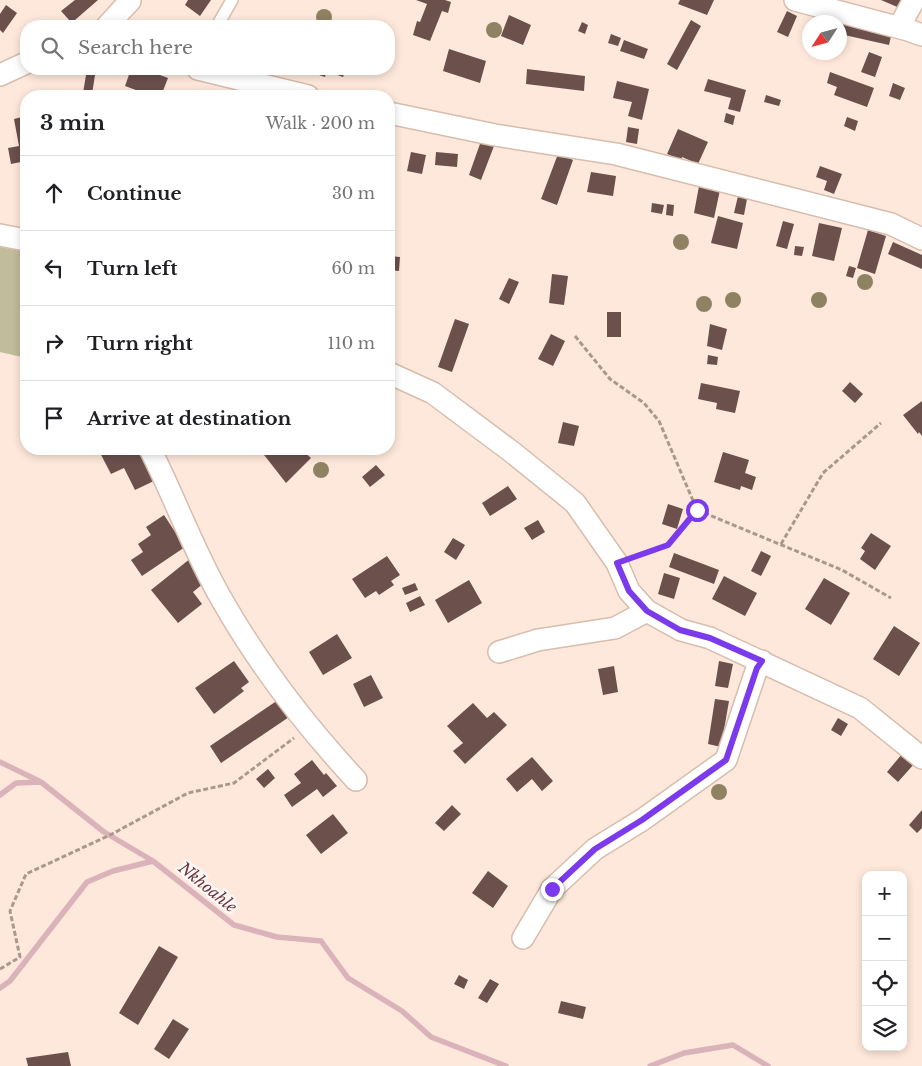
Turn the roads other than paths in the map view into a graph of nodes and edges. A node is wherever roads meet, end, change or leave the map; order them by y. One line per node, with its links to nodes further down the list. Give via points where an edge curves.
1 (129, 0): 5 (street)
2 (232, 0): 6 (lane)
3 (795, 0): 7 (street)
4 (914, 0): 7 (street)
5 (113, 20)
6 (220, 20)
7 (899, 27): 8 (street)
8 (922, 35)
9 (20, 66): 10 (street)
10 (0, 75)
11 (222, 75): 12 (street)
12 (284, 90)
13 (395, 114): 16 (street, via 495,135 616,154 891,224)
14 (0, 235): 15 (street)
15 (20, 239)
16 (922, 240)
17 (395, 376): 19 (street, via 433,393 575,503 617,563 629,591)
18 (153, 455): 23 (street, via 222,600 270,677)
19 (647, 611): 20 (street, via 615,628 538,640); 21 (street, via 680,630 710,638)
20 (499, 652)
21 (762, 661): 22 (street, via 860,708); 24 (street, via 726,760 595,849 552,889)
22 (922, 758)
23 (356, 780)
24 (523, 938)

